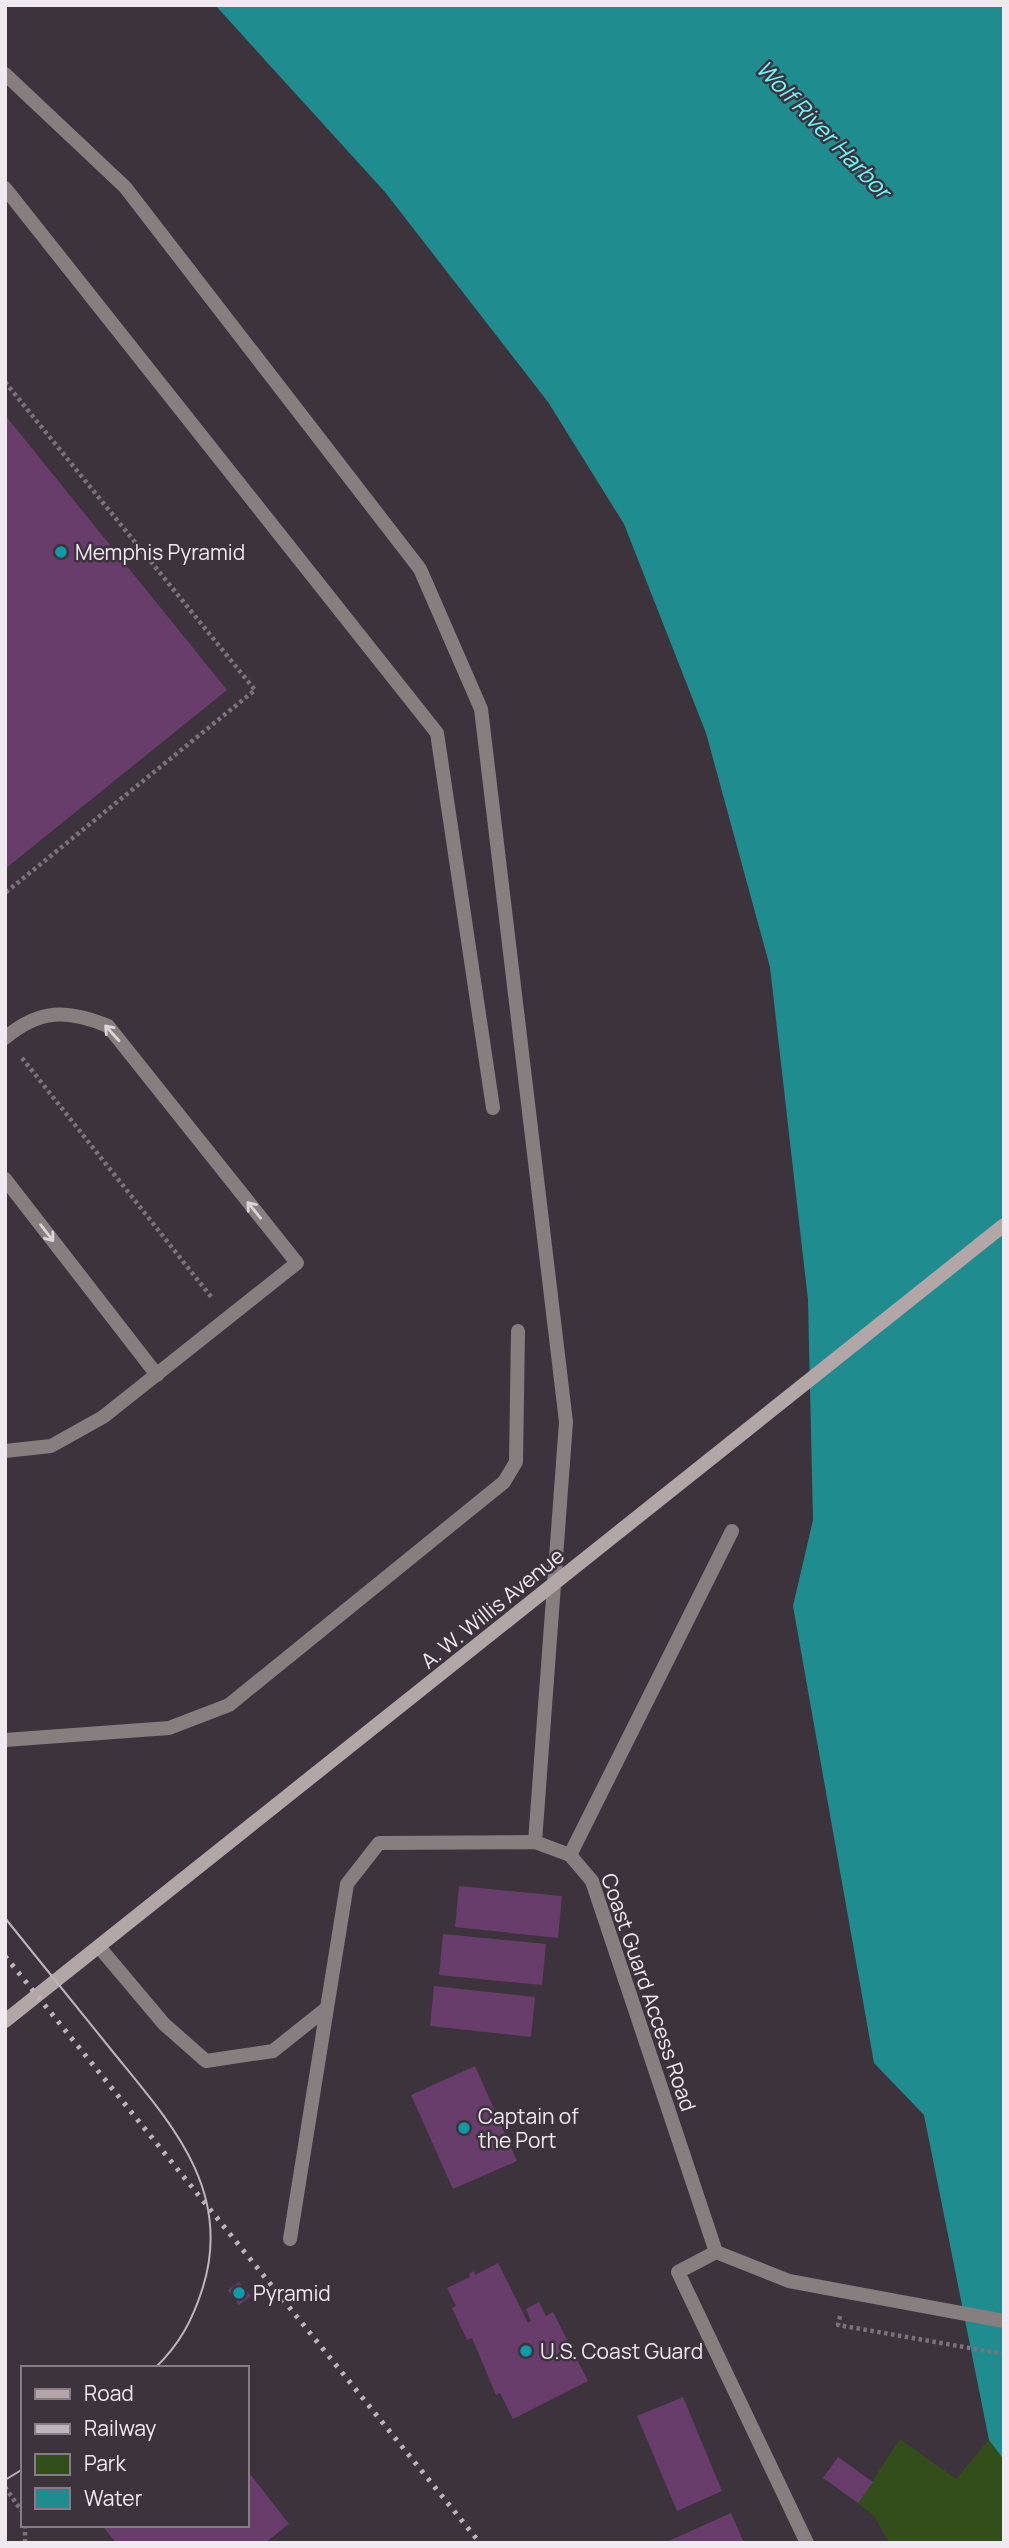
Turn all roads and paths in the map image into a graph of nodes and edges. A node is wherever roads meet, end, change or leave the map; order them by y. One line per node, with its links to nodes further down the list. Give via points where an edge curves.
1 (5, 74): 15 (lane, via 125,187 420,569 481,709 566,1422)
2 (5, 188): 6 (lane, via 437,733)
3 (5, 382): 4 (path, via 255,690)
4 (5, 894)
5 (5, 1038): 9 (path); 9 (lane, one-way to 5, via 298,1263 108,1026 83,1016 45,1014)
6 (493, 1108)
7 (5, 1179): 11 (lane, one-way to 11)
8 (1004, 1225): 17 (main road, A. W. Willis Avenue)
9 (227, 1318): 11 (lane)
10 (518, 1331): 14 (lane, via 516,1462 504,1482 229,1704 169,1727)
11 (157, 1375): 12 (lane, via 103,1417 51,1446)
12 (5, 1451)
13 (732, 1531): 16 (lane)
14 (5, 1740)
15 (535, 1842): 16 (lane, Coast Guard Access Road); 18 (lane, Coast Guard Access Road, via 379,1843 347,1884)
16 (570, 1855): 21 (lane, Coast Guard Access Road, via 592,1881)
17 (100, 1948): 18 (lane, via 164,2024 206,2061 273,2051); 19 (main road, A. W. Willis Avenue)
18 (327, 2008): 20 (lane)
19 (5, 2021)
20 (290, 2239)
21 (716, 2252): 23 (lane, via 789,2281); 27 (lane, via 678,2272)
22 (828, 2312): 24 (path, via 840,2314 838,2325)
23 (1004, 2321)
24 (1004, 2354)
25 (5, 2487): 26 (path)
26 (21, 2510)
27 (807, 2543)

